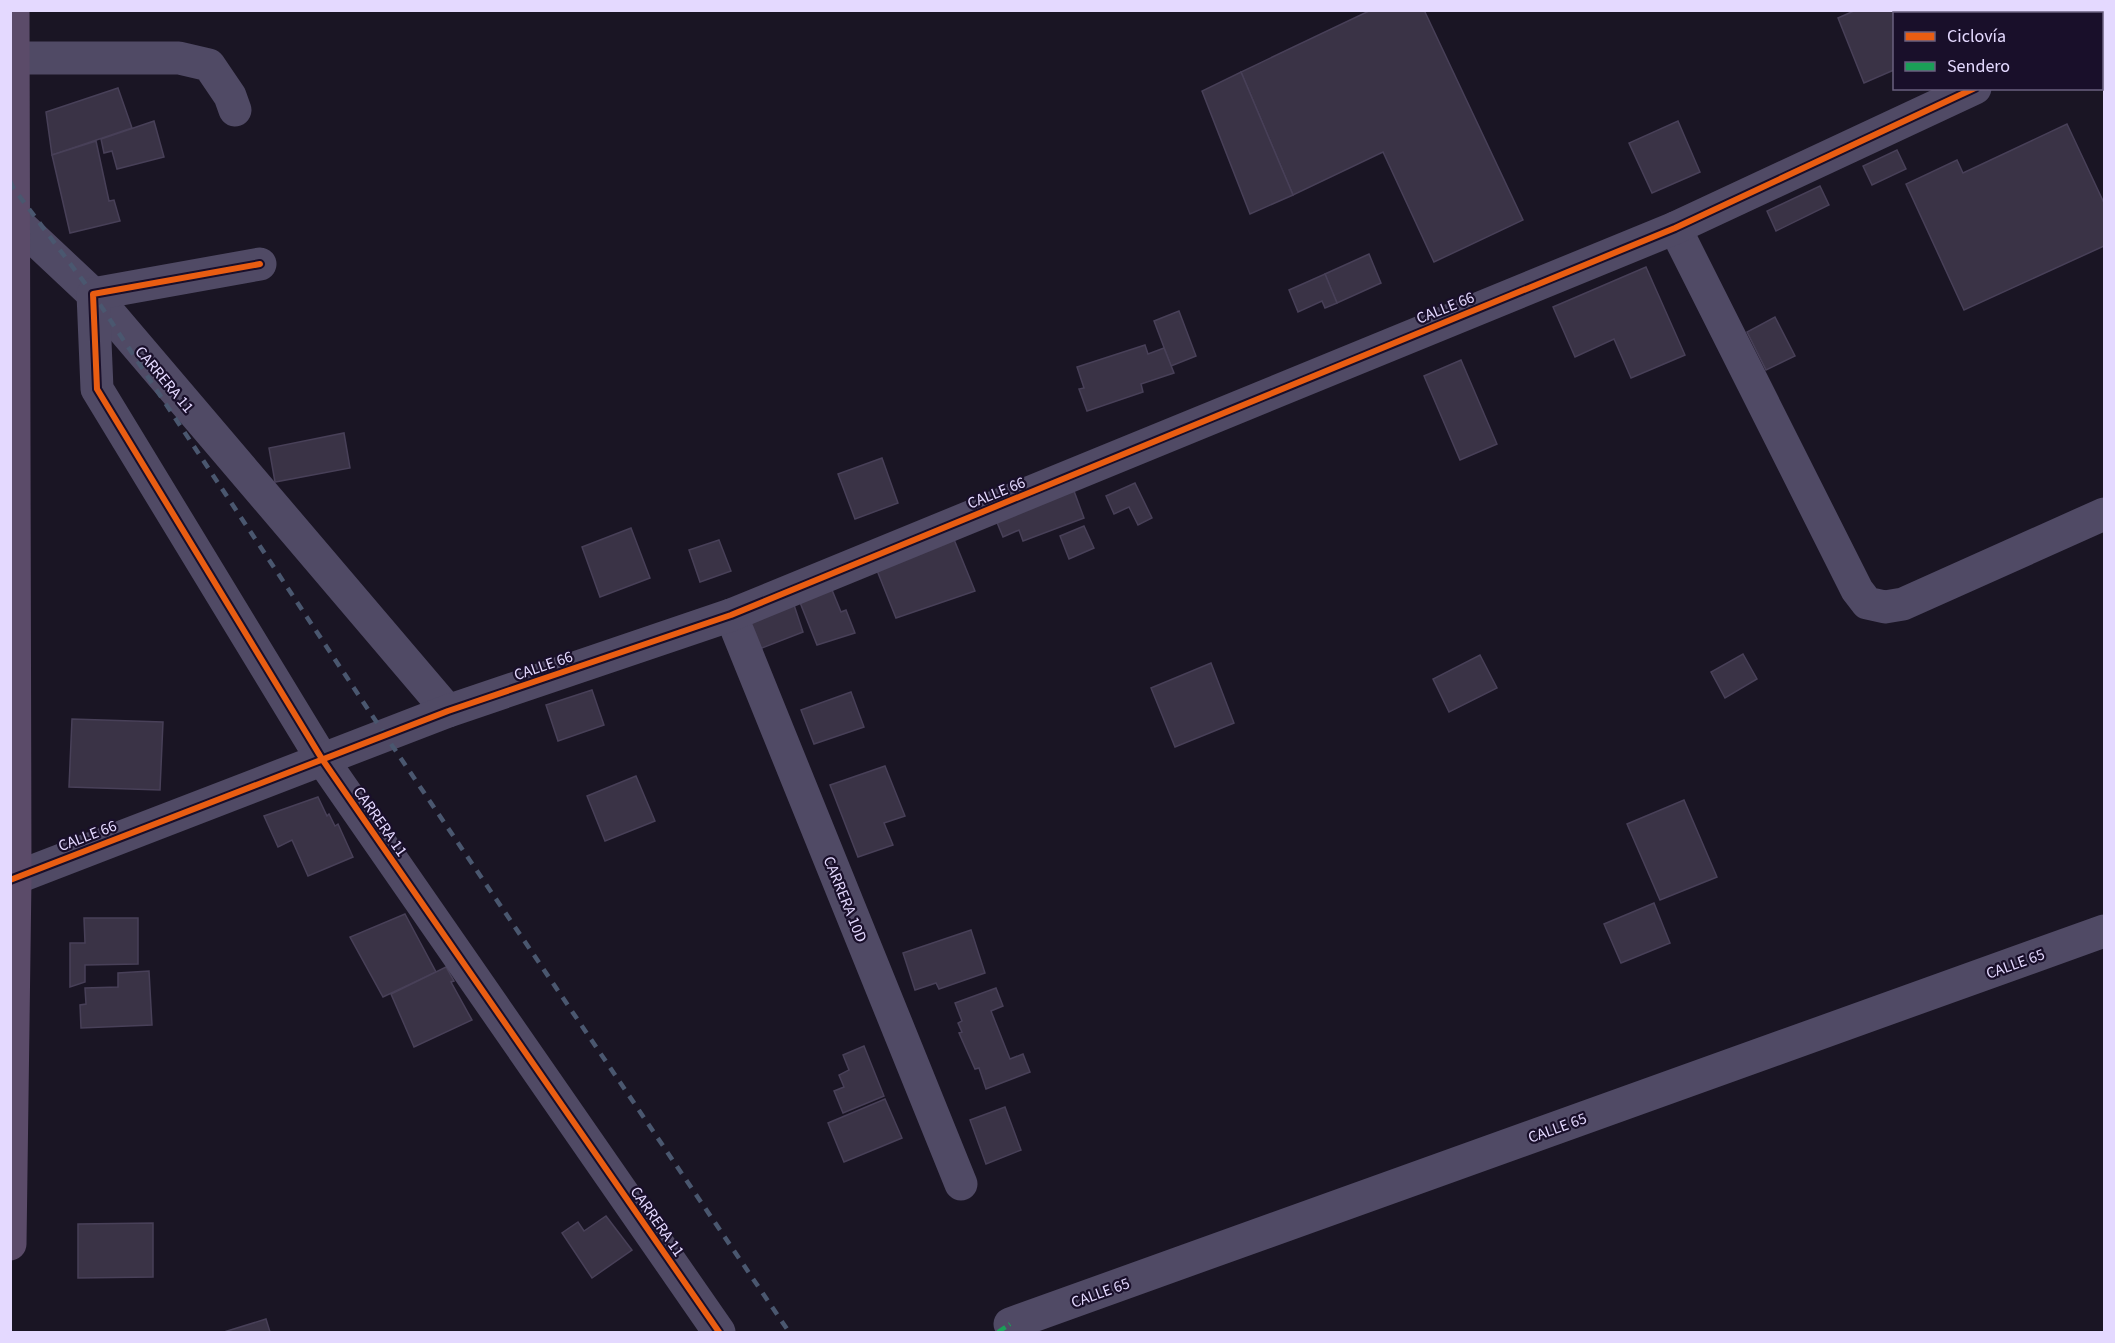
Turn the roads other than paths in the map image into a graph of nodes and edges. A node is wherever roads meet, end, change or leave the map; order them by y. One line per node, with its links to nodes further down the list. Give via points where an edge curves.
1 (13, 10): 2 (main road)
2 (13, 58): 4 (street, via 179,58 209,65); 5 (main road)
3 (1971, 90): 6 (street, CALLE 66)
4 (235, 110)
5 (13, 208): 8 (street, CARRERA 11); 13 (main road)
6 (1675, 228): 9 (street, via 1867,603 1885,607 1903,604); 10 (street, CALLE 66)
7 (260, 264): 8 (street)
8 (93, 294): 11 (street, CARRERA 11); 12 (street, CARRERA 11, via 97,389)
9 (2104, 514)
10 (731, 615): 11 (street, CALLE 66); 15 (street, CARRERA 10D)
11 (448, 711): 12 (street, CALLE 66)
12 (321, 759): 13 (street, CALLE 66); 18 (street, CARRERA 11)
13 (13, 879): 16 (main road)
14 (2104, 931): 17 (street, CALLE 65)
15 (961, 1184)
16 (10, 1244)
17 (1010, 1324)
18 (719, 1332)

